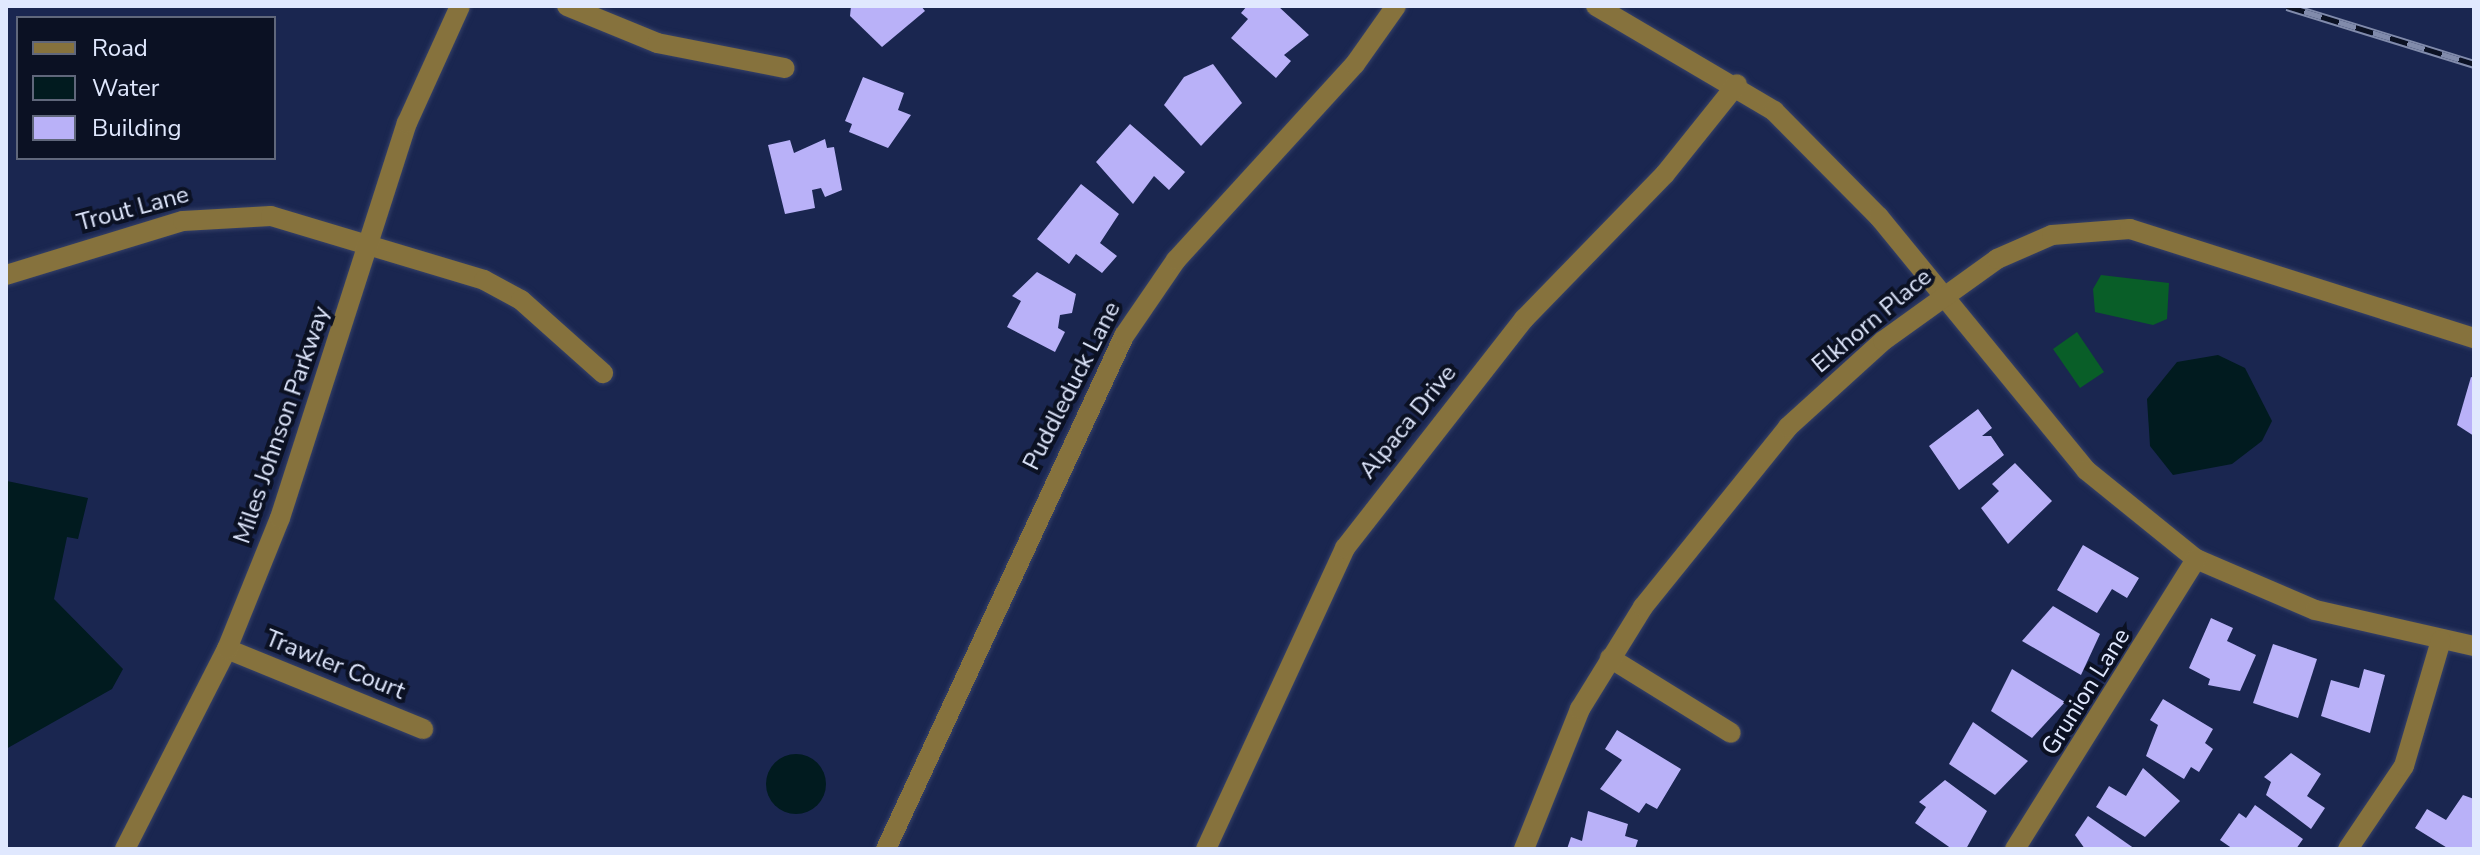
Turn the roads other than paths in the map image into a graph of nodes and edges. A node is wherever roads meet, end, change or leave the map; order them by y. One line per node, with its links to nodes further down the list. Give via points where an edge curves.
1 (460, 6): 7 (street, Miles Johnson Parkway, via 407,123)
2 (567, 6): 5 (street, via 657,43)
3 (1396, 6): 20 (street, Puddleduck Lane, via 1337,85 1176,260 1124,336)
4 (1596, 6): 6 (street)
5 (785, 68)
6 (1737, 84): 9 (street, via 1811,145); 21 (street, Alpaca Drive, via 1665,174 1524,319 1345,548)
7 (370, 242): 8 (street, Trout Lane, via 271,216 206,217); 11 (street, Trout Lane, via 484,280 521,300); 15 (street, Miles Johnson Parkway, via 280,518)
8 (6, 275)
9 (1943, 294): 10 (street, Elkhorn Place, via 2032,241 2130,229); 12 (street, via 2086,470); 16 (street, Elkhorn Place, via 1788,427)
10 (2474, 338)
11 (603, 373)
12 (2196, 559): 13 (street, via 2315,610); 23 (street, Grunion Lane)
13 (2441, 640): 14 (street); 24 (street, via 2404,766)
14 (2474, 646)
15 (227, 649): 17 (street, Trawler Court); 19 (street, Miles Johnson Parkway)
16 (1610, 658): 18 (street); 22 (street, Elkhorn Place, via 1539,799)
17 (423, 729)
18 (1731, 733)
19 (125, 849)
20 (886, 849)
21 (1206, 849)
22 (1524, 849)
23 (2015, 849)
24 (2348, 849)

